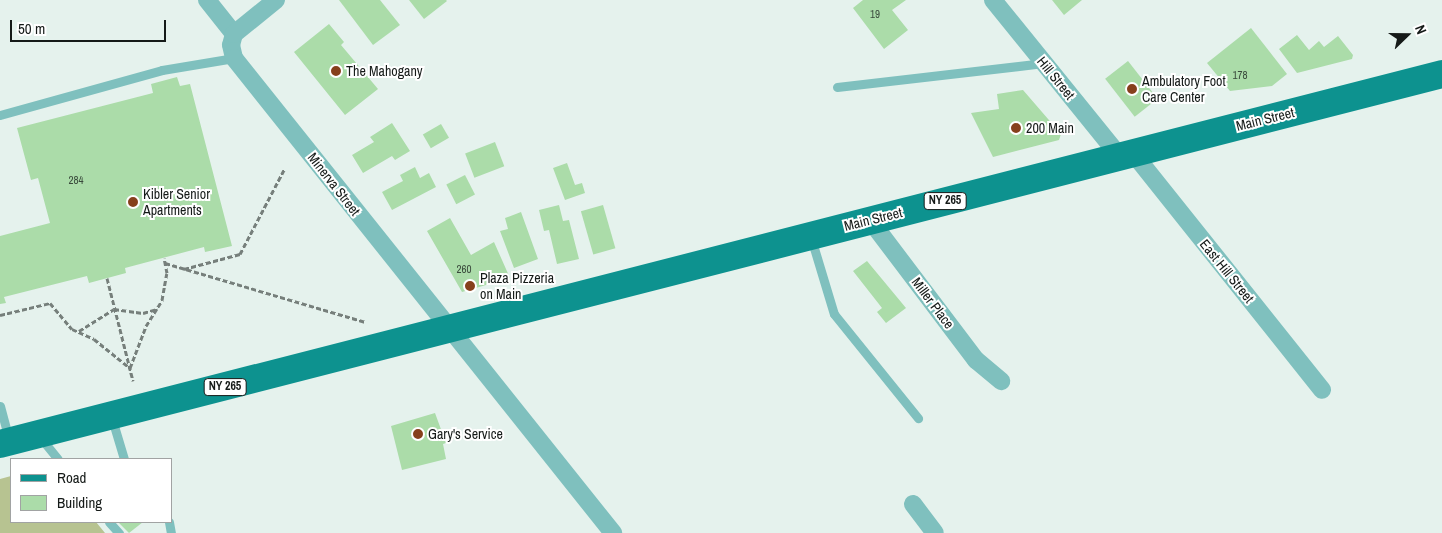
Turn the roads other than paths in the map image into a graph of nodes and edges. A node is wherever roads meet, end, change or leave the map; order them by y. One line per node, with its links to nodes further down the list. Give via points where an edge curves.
1 (208, 0): 4 (street)
2 (276, 0): 4 (street)
3 (993, 0): 6 (street, Hill Street)
4 (234, 34): 5 (street, via 231,45)
5 (234, 58): 9 (lane, via 162,70); 13 (street, Minerva Street)
6 (1044, 63): 8 (lane); 10 (street, Hill Street)
7 (1439, 80): 10 (main road, Main Street / NY 265)
8 (837, 88)
9 (0, 115)
10 (1126, 155): 11 (main road, Main Street / NY 265); 15 (street, East Hill Street)
11 (870, 220): 12 (main road, Main Street / NY 265); 14 (street, Miller Place, via 976,360)
12 (810, 236): 13 (main road, Main Street / NY 265); 18 (lane, via 834,314 852,341)
13 (449, 329): 17 (main road, NY 265); 26 (street, Minerva Street)
14 (1000, 381)
15 (1322, 390)
16 (0, 406): 20 (lane)
17 (111, 416): 19 (main road, NY 265); 22 (lane)
18 (918, 418)
19 (38, 435): 20 (main road, NY 265); 21 (lane)
20 (5, 443)
21 (57, 458)
22 (124, 458)
23 (913, 504): 27 (street)
24 (110, 523): 25 (lane)
25 (119, 533)
26 (613, 533)
27 (936, 533)

